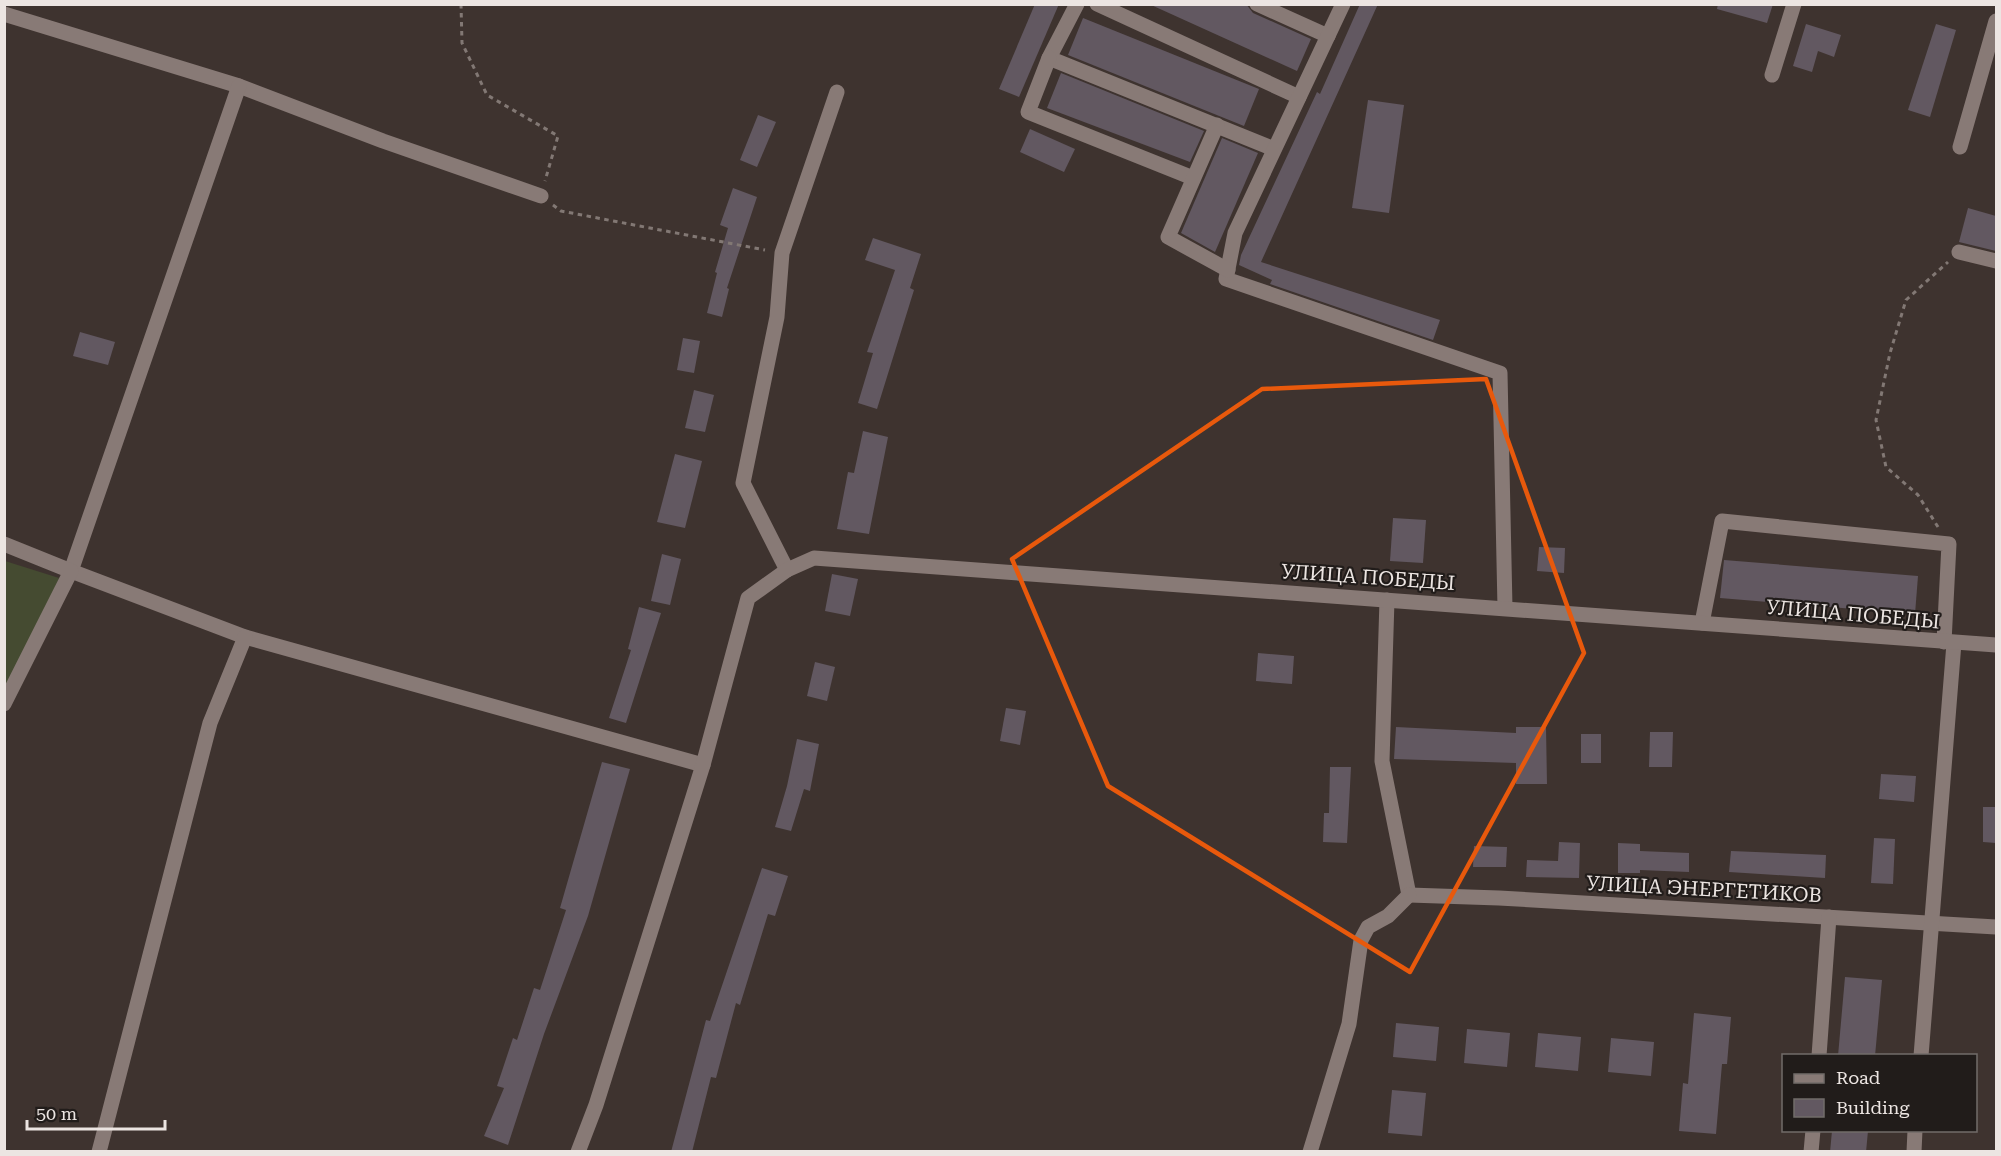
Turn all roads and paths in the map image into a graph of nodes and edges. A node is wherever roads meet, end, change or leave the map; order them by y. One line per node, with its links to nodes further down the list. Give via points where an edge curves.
1 (461, 4): 19 (path, via 462,43 487,95 558,136)
2 (1077, 4): 10 (street)
3 (1097, 4): 14 (street)
4 (1257, 4): 9 (street)
5 (1343, 4): 9 (street)
6 (1794, 4): 11 (street)
7 (4, 14): 12 (street)
8 (1996, 21): 16 (street)
9 (1328, 36): 14 (street)
10 (1049, 57): 15 (street); 18 (street, via 1028,112)
11 (1772, 75)
12 (239, 87): 19 (street); 27 (street)
13 (837, 92): 21 (street)
14 (1299, 97): 17 (street)
15 (1217, 125): 17 (street); 18 (street)
16 (1960, 147)
17 (1274, 149): 23 (street, via 1235,233)
18 (1193, 178): 23 (street, via 1168,237)
19 (541, 196): 21 (path, via 561,211)
20 (1959, 252): 22 (street); 25 (path, via 1906,300 1876,420 1886,468 1918,495)
21 (782, 254): 26 (street, via 777,317 743,483)
22 (1996, 261)
23 (1228, 270): 29 (street, via 1226,279 1500,373)
24 (4, 544): 27 (street)
25 (1949, 544): 30 (street, via 1722,521); 32 (street)
26 (787, 570): 28 (street, УЛИЦА ПОБЕДЫ, via 814,558); 35 (street, УЛИЦА ПОБЕДЫ, via 748,598)
27 (71, 571): 31 (street); 34 (street)
28 (1387, 600): 29 (street, УЛИЦА ПОБЕДЫ); 36 (street, via 1382,761)
29 (1505, 608): 30 (street, УЛИЦА ПОБЕДЫ)
30 (1702, 623): 32 (street, УЛИЦА ПОБЕДЫ)
31 (245, 637): 35 (street); 44 (street, via 210,723)
32 (1949, 643): 33 (street, УЛИЦА ПОБЕДЫ); 38 (street)
33 (1996, 645)
34 (4, 704)
35 (703, 765): 45 (street)
36 (1409, 895): 37 (street, УЛИЦА ЭНЕРГЕТИКОВ); 46 (street, via 1388,916 1368,927 1361,940 1349,1024)
37 (1829, 917): 38 (street, УЛИЦА ЭНЕРГЕТИКОВ); 40 (street)
38 (1931, 923): 39 (street, УЛИЦА ЭНЕРГЕТИКОВ); 41 (street)
39 (1996, 927)
40 (1819, 1054)
41 (1921, 1054)
42 (1813, 1132): 47 (street)
43 (1915, 1132): 48 (street)
44 (99, 1152)
45 (578, 1152)
46 (1310, 1152)
47 (1811, 1152)
48 (1914, 1152)

